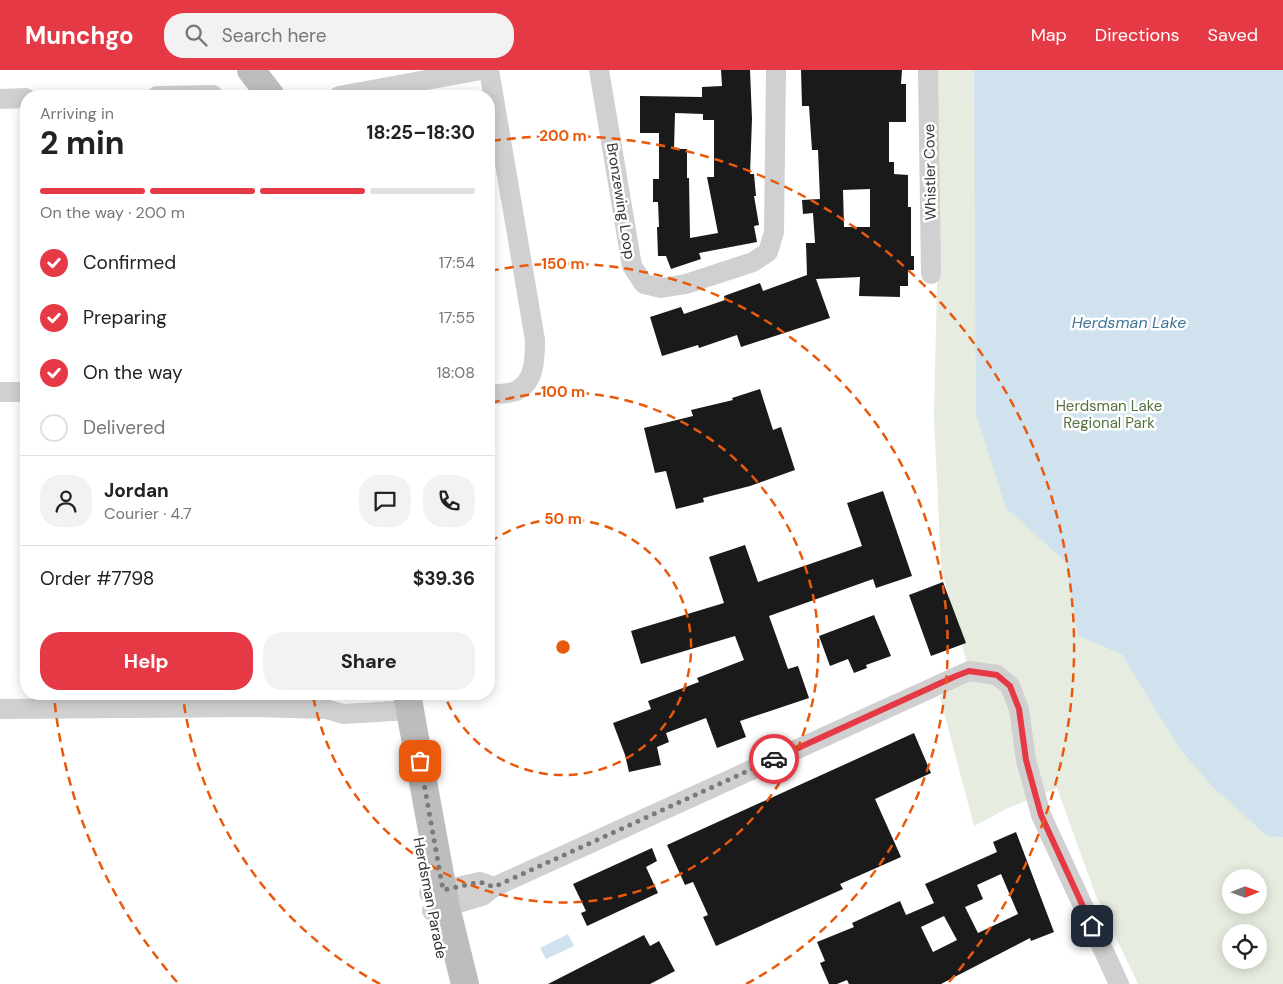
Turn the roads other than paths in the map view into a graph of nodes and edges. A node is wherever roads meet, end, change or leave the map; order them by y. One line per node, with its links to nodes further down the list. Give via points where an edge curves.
1 (251, 70): 7 (main road)
2 (481, 70): 8 (street)
3 (489, 70): 9 (street)
4 (600, 70): 5 (street, Bronzewing Loop, via 632,266 644,284 661,288 686,284 753,262 768,252 774,232)
5 (776, 70)
6 (928, 70): 13 (street, Whistler Cove)
7 (266, 90)
8 (372, 90)
9 (492, 90)
10 (20, 98): 11 (street)
11 (0, 99)
12 (495, 105): 16 (street, via 535,340 532,374 522,387 513,392)
13 (931, 274)
14 (0, 392): 15 (street)
15 (20, 392)
16 (495, 394)
17 (400, 702): 18 (street, via 343,714 326,709 254,707); 19 (main road, Herdsman Parade)
18 (0, 709)
19 (437, 900): 20 (main road, Herdsman Parade, via 444,974); 21 (main road, Herdsman Parade); 22 (street, via 480,882 494,887 969,671 997,675 1010,686 1019,709 1026,760 1041,815)
20 (448, 984)
21 (465, 984)
22 (1119, 984)

